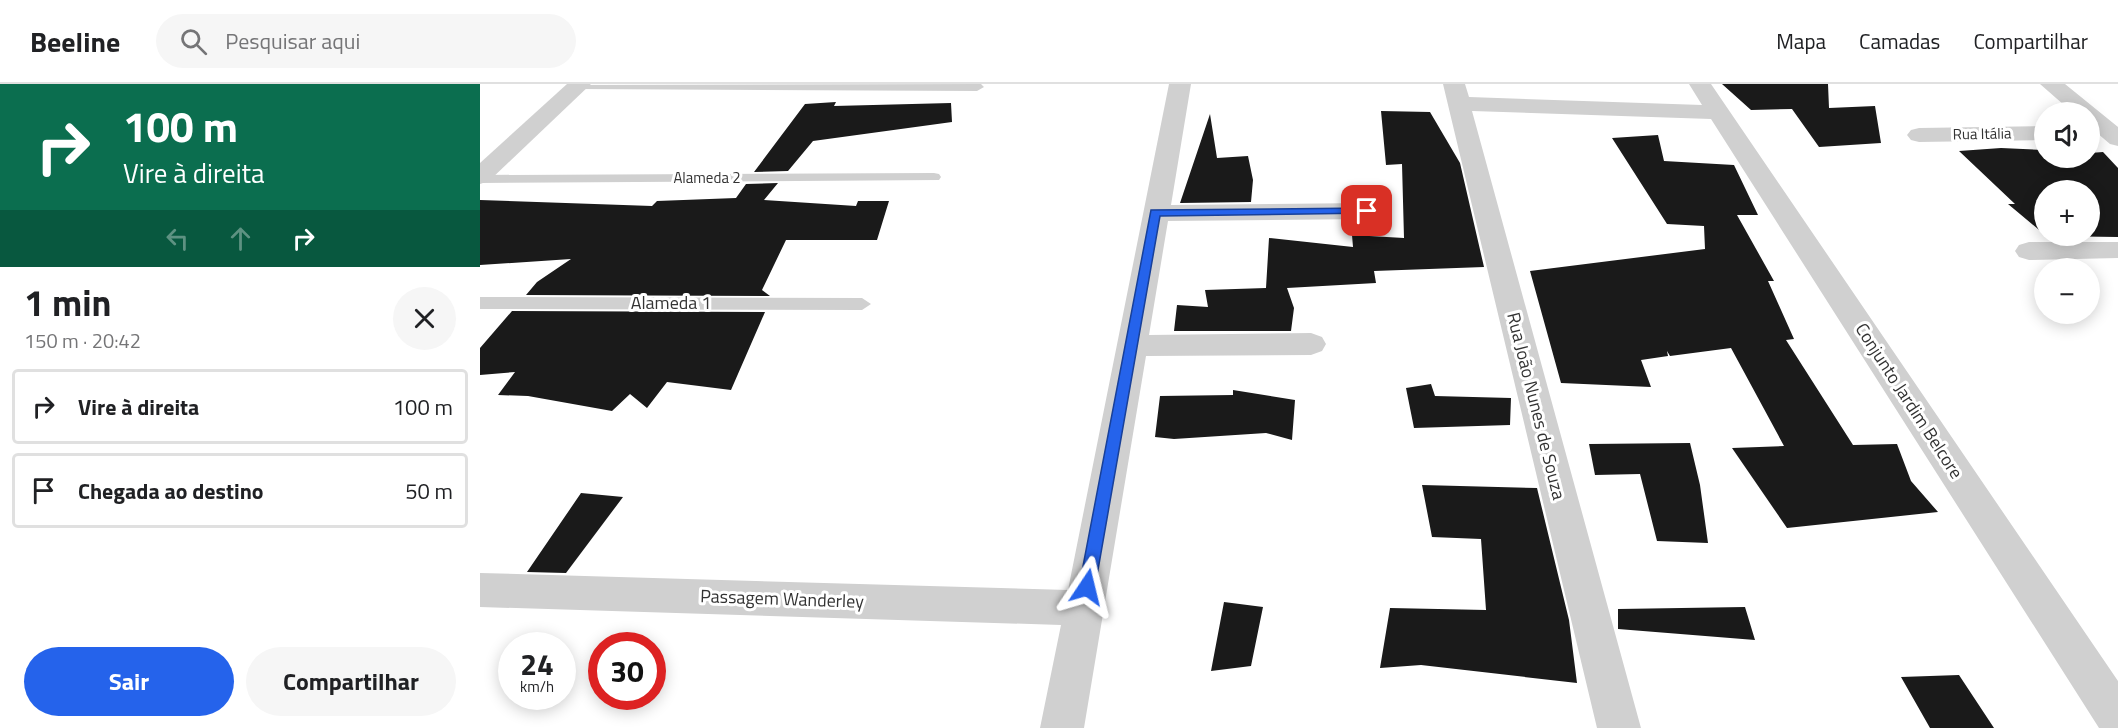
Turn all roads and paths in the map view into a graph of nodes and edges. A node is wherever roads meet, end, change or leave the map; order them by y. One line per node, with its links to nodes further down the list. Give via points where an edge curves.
1 (1180, 84): 14 (street)
2 (1700, 84): 8 (street, Conjunto Jardim Belcore)
3 (2051, 84): 7 (street)
4 (579, 85): 5 (lane); 12 (street)
5 (977, 87)
6 (1457, 94): 8 (street); 25 (street, Rua João Nunes de Souza)
7 (2074, 102)
8 (1719, 112): 23 (street, Conjunto Jardim Belcore)
9 (2034, 133): 10 (street, Rua Itália)
10 (1919, 135)
11 (934, 177): 12 (lane, Alameda 2)
12 (480, 178)
13 (1367, 211): 14 (street)
14 (1155, 213): 20 (street)
15 (2118, 250): 16 (street)
16 (2029, 251)
17 (480, 303): 18 (lane, Alameda 1)
18 (862, 304)
19 (1311, 344): 20 (street)
20 (1131, 346): 22 (street)
21 (480, 590): 22 (street, Passagem Wanderley)
22 (1083, 608): 24 (street)
23 (2118, 719)
24 (1062, 728)
25 (1619, 728)

